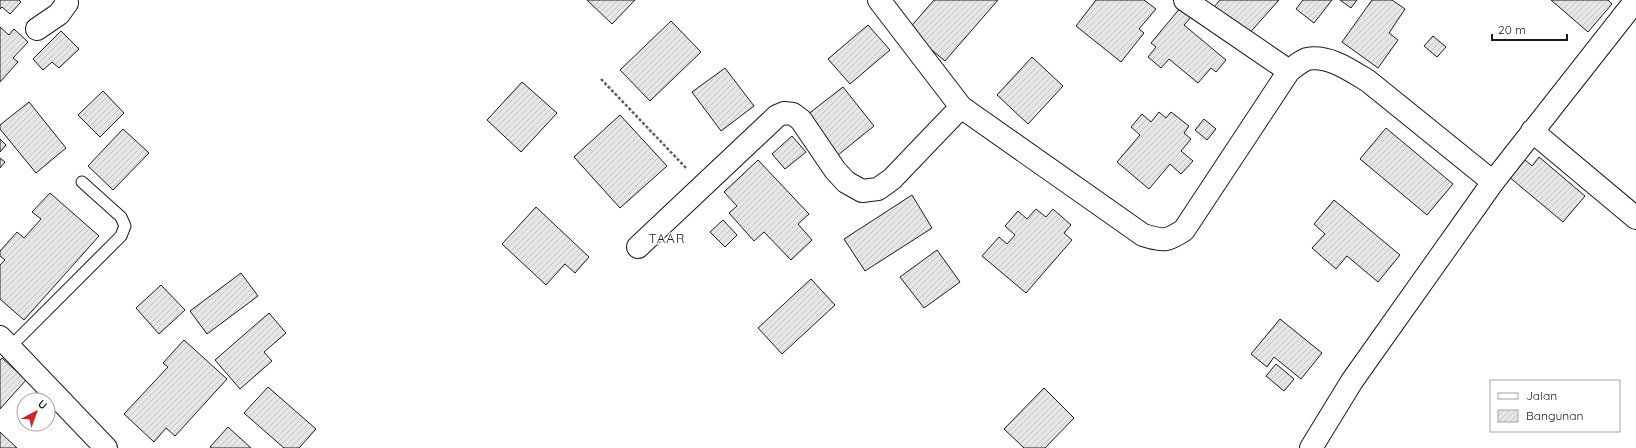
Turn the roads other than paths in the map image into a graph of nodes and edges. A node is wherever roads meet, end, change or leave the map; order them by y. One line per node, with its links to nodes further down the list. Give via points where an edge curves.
1 (66, 0): 5 (street, via 67,3 59,14)
2 (879, 0): 7 (street)
3 (1185, 0): 6 (street)
4 (1636, 0): 8 (street)
5 (37, 29)
6 (1288, 71): 7 (street, via 1184,230 1171,238 1161,240 1143,235); 10 (street, via 1307,59 1324,59 1346,67 1368,81)
7 (961, 107): 12 (street, via 892,179 878,189 862,191 846,182 834,170 801,120 793,114 784,112)
8 (1532, 131): 10 (street); 11 (street)
9 (82, 182): 13 (lane, via 121,217 125,226 121,236)
10 (1493, 182): 15 (street, via 1352,381)
11 (1636, 218)
12 (638, 247)
13 (5, 342): 14 (street)
14 (106, 448)
15 (1311, 448)

